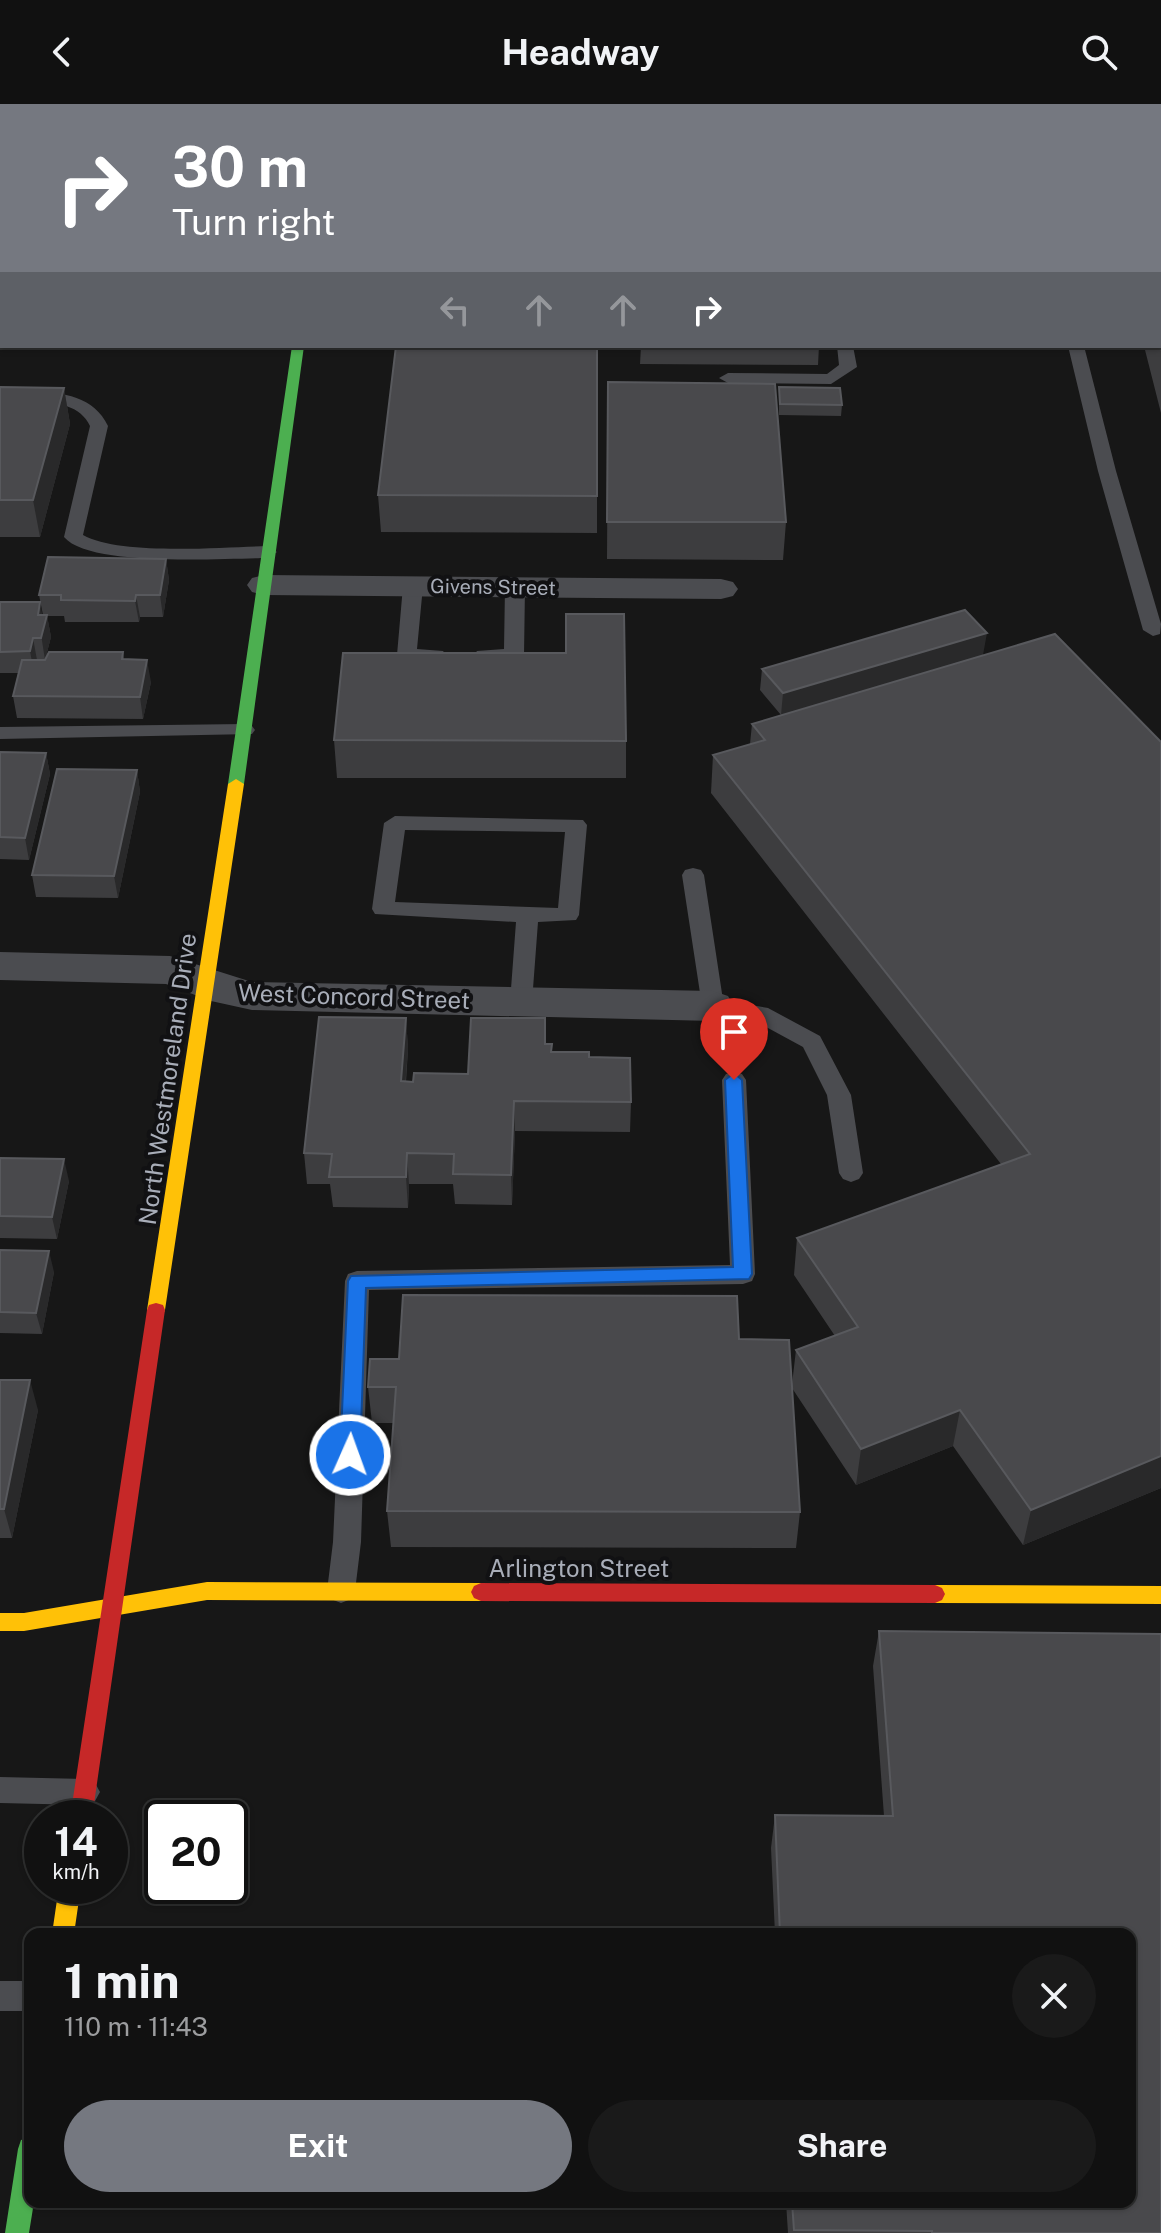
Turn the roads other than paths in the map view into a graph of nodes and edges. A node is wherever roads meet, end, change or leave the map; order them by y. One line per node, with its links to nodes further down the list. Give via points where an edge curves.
1 (298, 348): 6 (street, North Westmoreland Drive)
2 (845, 348): 4 (lane, via 848,367 831,379)
3 (1076, 348): 10 (lane)
4 (728, 378)
5 (0, 398): 6 (lane, via 59,399 85,406 97,416 73,537 78,544)
6 (266, 568): 7 (street, Givens Street); 11 (street, North Westmoreland Drive)
7 (413, 586): 8 (street, Givens Street); 8 (lane, via 407,655 514,655)
8 (515, 587): 9 (street, Givens Street)
9 (721, 589)
10 (1153, 630)
11 (245, 730): 12 (lane); 16 (street, North Westmoreland Drive)
12 (0, 733)
13 (693, 875): 18 (lane)
14 (528, 915): 14 (lane, via 568,915 576,825 395,823 383,909); 17 (lane)
15 (0, 966): 16 (street, West Concord Street, via 170,970)
16 (205, 982): 17 (street, West Concord Street, via 252,996); 23 (street, North Westmoreland Drive)
17 (521, 1002): 18 (street, West Concord Street)
18 (713, 1006): 20 (lane, via 760,1014 812,1042 839,1095)
19 (734, 1080): 21 (lane, via 743,1274 357,1281)
20 (851, 1173)
21 (341, 1591): 22 (street, Arlington Street); 23 (street, Arlington Street, via 207,1591)
22 (1161, 1595)
23 (113, 1607): 24 (street, Arlington Street); 27 (street, North Westmoreland Drive)
24 (0, 1622)
25 (0, 1790): 26 (lane)
26 (55, 1800)
27 (84, 1800)
28 (67, 1904): 29 (street)
29 (64, 1928)
30 (0, 1996): 31 (lane)
31 (24, 1996)
32 (24, 2162): 33 (street)
33 (12, 2189): 34 (street)
34 (17, 2233)

